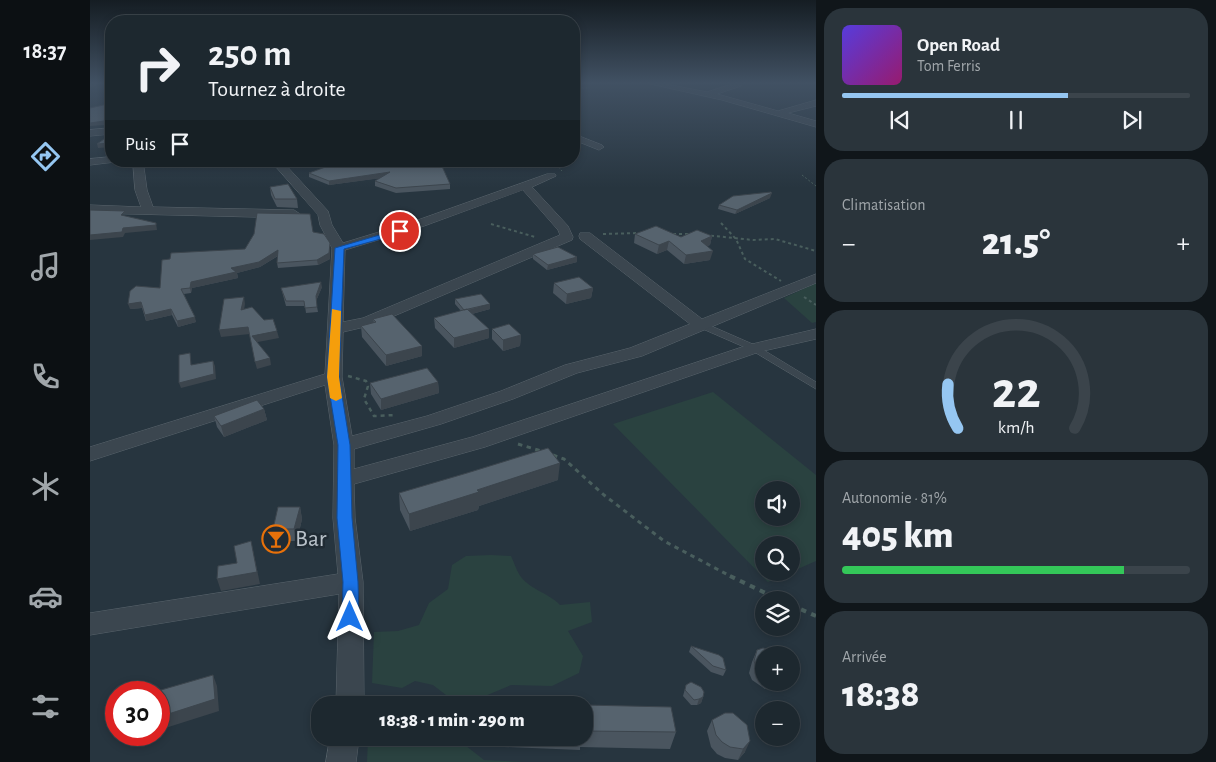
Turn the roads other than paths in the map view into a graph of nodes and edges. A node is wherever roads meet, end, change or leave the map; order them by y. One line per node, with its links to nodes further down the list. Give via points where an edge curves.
1 (792, 118): 2 (street)
2 (816, 124)
3 (105, 132): 4 (street)
4 (90, 133)
5 (580, 139): 6 (street)
6 (599, 147)
7 (105, 161): 8 (street)
8 (90, 162)
9 (139, 167): 14 (street)
10 (281, 167): 15 (street)
11 (551, 176): 12 (street)
12 (525, 186): 17 (street, via 384,236); 20 (street, via 564,229 567,237 367,322)
13 (90, 209): 14 (street)
14 (148, 211): 15 (street)
15 (324, 214): 17 (street, via 326,225)
16 (585, 236): 19 (street)
17 (340, 248): 20 (street)
18 (816, 278): 19 (street)
19 (699, 324): 22 (lane); 25 (street, via 636,352 570,368 507,395 434,420)
20 (334, 329): 23 (street)
21 (816, 334): 22 (street)
22 (754, 348): 24 (lane); 27 (street, via 478,442)
23 (333, 377): 25 (street); 26 (street)
24 (816, 386)
25 (344, 445): 27 (street)
26 (90, 453)
27 (345, 479): 28 (street, via 344,518)
28 (351, 582): 29 (street); 30 (street)
29 (90, 624)
30 (350, 696)
31 (344, 746): 32 (street)
32 (341, 762)

